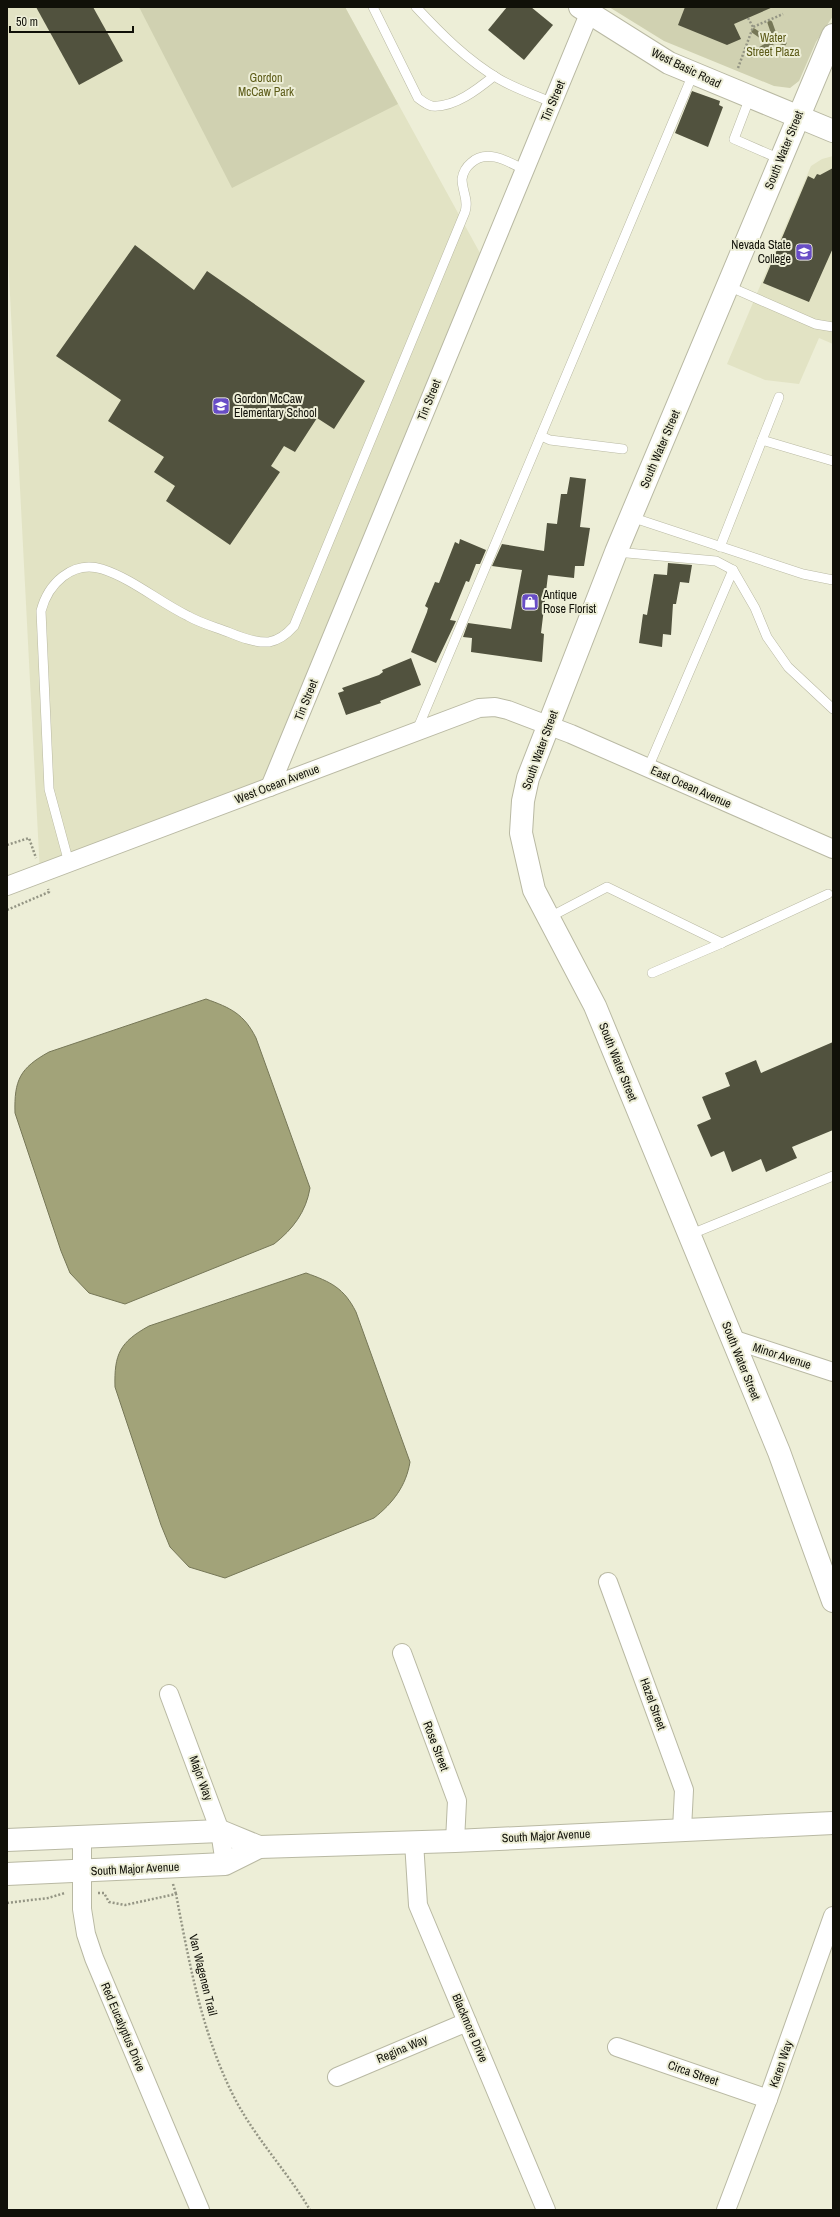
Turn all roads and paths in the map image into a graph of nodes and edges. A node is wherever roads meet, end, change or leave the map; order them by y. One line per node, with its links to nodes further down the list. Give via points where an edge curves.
1 (373, 7): 10 (lane, via 418,98 430,106 442,106 462,98)
2 (416, 7): 10 (lane, via 450,42)
3 (585, 11): 9 (main road, West Basic Road); 12 (street, Tin Street)
4 (783, 14): 6 (path)
5 (748, 18): 6 (path)
6 (753, 27): 8 (path)
7 (833, 35): 13 (main road, South Water Street)
8 (738, 68)
9 (693, 74): 11 (main road, West Basic Road); 20 (lane)
10 (494, 76): 12 (lane)
11 (750, 97): 13 (main road, West Basic Road); 15 (lane, via 734,139)
12 (553, 103): 16 (street, Tin Street)
13 (797, 117): 14 (main road, West Basic Road); 15 (main road, South Water Street)
14 (833, 131)
15 (780, 159): 17 (main road, South Water Street)
16 (525, 170): 33 (street, Tin Street); 35 (lane, via 492,156 475,159 465,170 462,182 467,202 465,212 314,580 294,626 288,633 269,642 258,642 237,635 189,617 101,569 79,570 52,585 45,597 42,611 49,789)
17 (728, 286): 18 (lane, via 815,324); 24 (main road, South Water Street)
18 (833, 327)
19 (779, 397): 21 (lane)
20 (541, 436): 22 (lane, via 550,440); 31 (lane)
21 (762, 440): 23 (lane); 25 (lane)
22 (623, 449)
23 (833, 461)
24 (631, 517): 25 (lane); 26 (main road, South Water Street)
25 (720, 547): 28 (lane, via 803,574)
26 (616, 552): 27 (lane, via 716,561); 30 (main road, South Water Street)
27 (733, 570): 29 (lane, via 755,608 767,637 788,667); 32 (lane)
28 (833, 580)
29 (833, 708)
30 (548, 726): 31 (street, West Ocean Avenue, via 495,707 479,708); 32 (street, East Ocean Avenue); 38 (main road, South Water Street, via 528,778 523,801 521,833 534,890)
31 (417, 731): 33 (street, West Ocean Avenue)
32 (648, 768): 34 (street, East Ocean Avenue)
33 (270, 787): 35 (street, West Ocean Avenue)
34 (833, 849)
35 (69, 863): 36 (street, West Ocean Avenue)
36 (7, 886)
37 (828, 894): 39 (lane)
38 (548, 918): 39 (lane, via 607,887); 42 (main road, South Water Street, via 595,1006)
39 (722, 942): 40 (lane)
40 (652, 973)
41 (833, 1176): 42 (lane)
42 (689, 1235): 43 (main road, South Water Street)
43 (732, 1339): 44 (street, Minor Avenue); 46 (main road, South Water Street, via 779,1452)
44 (833, 1372)
45 (608, 1582): 50 (street, Hazel Street, via 684,1790)
46 (833, 1601)
47 (402, 1653): 54 (street, Rose Street, via 457,1801)
48 (170, 1694): 51 (street, Major Way)
49 (833, 1823): 50 (main road, South Major Avenue)
50 (682, 1829): 54 (main road, South Major Avenue)
51 (220, 1831): 52 (main road, South Major Avenue); 56 (main road, South Major Avenue); 57 (street, Major Way)
52 (82, 1837): 53 (main road, South Major Avenue); 59 (street, Red Eucalyptus Drive)
53 (7, 1840)
54 (456, 1841): 55 (main road, South Major Avenue)
55 (414, 1842): 56 (main road, South Major Avenue); 62 (street, Blackmore Drive, via 418,1905)
56 (259, 1847): 57 (main road, South Major Avenue)
57 (225, 1864): 59 (main road, South Major Avenue)
58 (7, 1874): 59 (main road, South Major Avenue)
59 (82, 1882): 60 (path, Van Wagenen Trail, via 48,1898); 66 (street, Red Eucalyptus Drive, via 86,1934 94,1958); 67 (path, Van Wagenen Trail, via 104,1892 109,1902 125,1905 176,1894 194,1986 219,2062 234,2097 251,2126 297,2187)
60 (7, 1904)
61 (833, 1916): 65 (street, Karen Way)
62 (467, 2022): 64 (street, Regina Way); 68 (street, Blackmore Drive)
63 (617, 2047): 65 (street, Circa Street)
64 (337, 2077)
65 (768, 2099): 69 (street, Karen Way)
66 (200, 2210)
67 (310, 2210)
68 (546, 2210)
69 (726, 2210)

